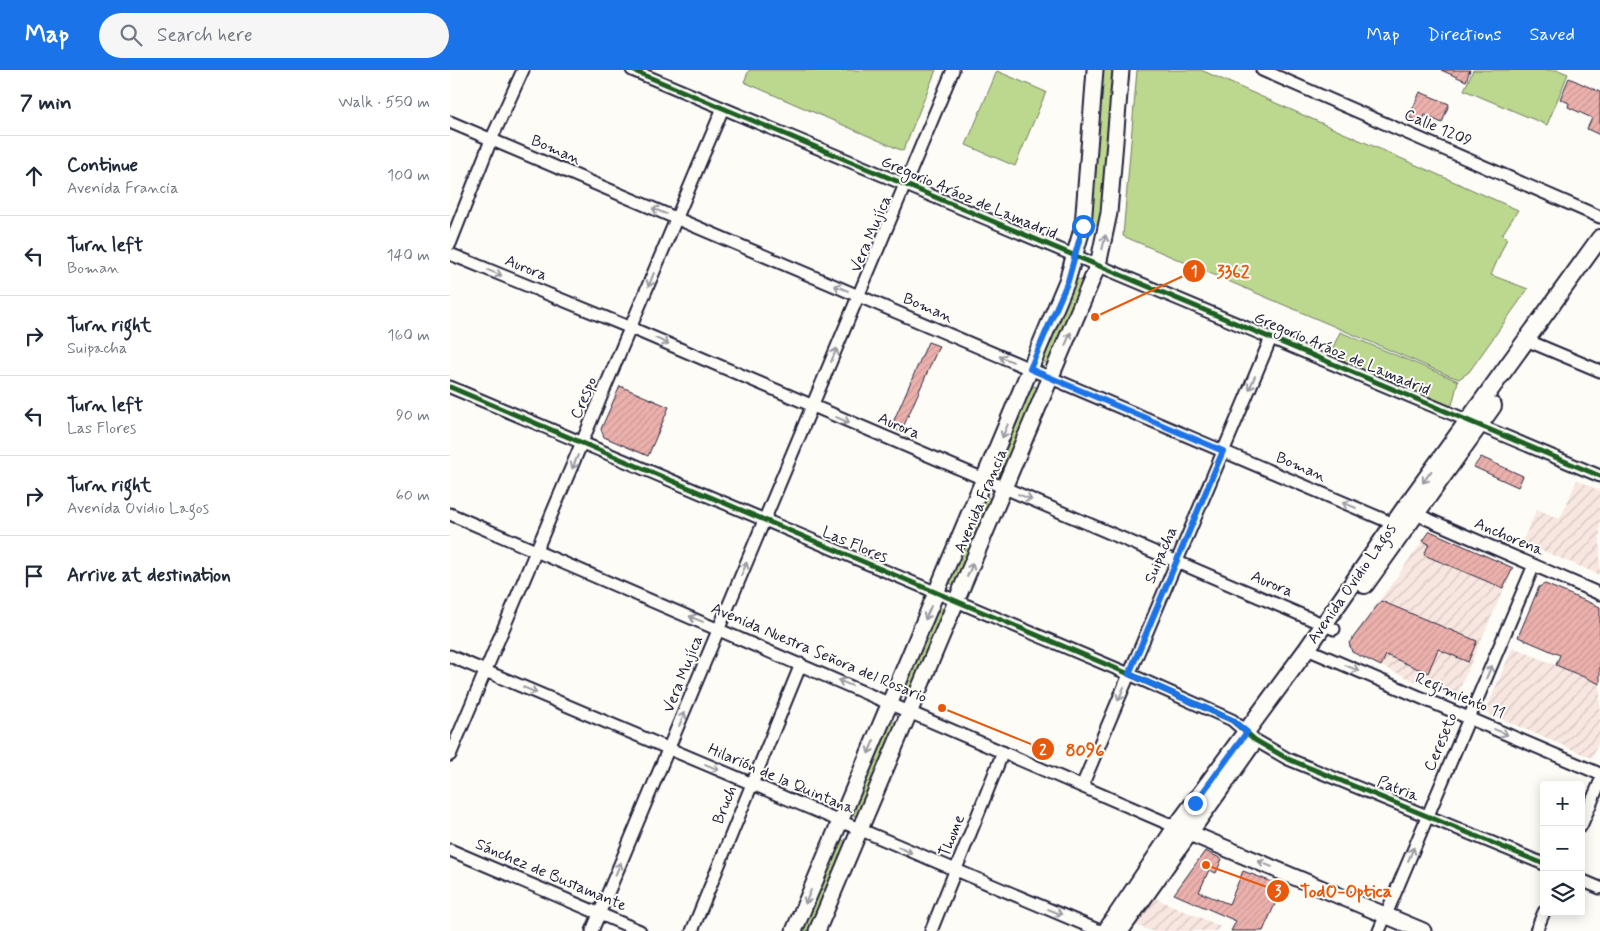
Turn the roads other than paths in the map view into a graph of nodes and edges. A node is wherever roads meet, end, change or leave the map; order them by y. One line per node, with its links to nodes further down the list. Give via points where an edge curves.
1 (523, 70): 9 (street)
2 (632, 70): 7 (street, Gregorio Aráoz de Lamadrid)
3 (953, 70): 10 (street, Vera Mujíca)
4 (1095, 70): 16 (street, Avenida Francia, via 1083,226)
5 (1121, 70): 18 (street, Avenida Francia, one-way to 5, via 1109,212)
6 (1262, 70): 11 (street, Calle 1209)
7 (723, 108): 10 (street, Gregorio Aráoz de Lamadrid); 12 (street, Crespo)
8 (450, 122): 9 (street, Boman)
9 (491, 140): 12 (street, Boman, one-way to 9); 14 (street)
10 (906, 184): 16 (street, Gregorio Aráoz de Lamadrid); 19 (street, Vera Mujíca)
11 (1600, 217)
12 (676, 219): 19 (street, Boman, one-way to 12); 20 (street, Crespo, one-way to 20)
13 (1600, 238): 17 (main road, Avenida Ovidio Lagos)
14 (450, 244)
15 (450, 254): 20 (street, Aurora, one-way to 20)
16 (1076, 256): 18 (street, Gregorio Aráoz de Lamadrid); 23 (street, Avenida Francia)
17 (1596, 257): 22 (main road, Avenida Ovidio Lagos)
18 (1098, 265): 21 (street, Gregorio Aráoz de Lamadrid); 25 (street, Avenida Francia, one-way to 18)
19 (859, 296): 23 (street, Boman, one-way to 19); 27 (street, Vera Mujíca, one-way to 19)
20 (631, 328): 27 (street, Aurora, one-way to 27); 29 (street, Crespo)
21 (1271, 338): 28 (street, Gregorio Aráoz de Lamadrid); 30 (street, Suipacha, one-way to 30)
22 (1531, 342): 24 (street); 28 (main road, Avenida Ovidio Lagos)
23 (1030, 369): 25 (street, Boman); 32 (street, Avenida Francia, one-way to 32)
24 (1600, 372)
25 (1051, 378): 30 (street, Boman); 33 (street, Avenida Francia)
26 (450, 387): 29 (street, Las Flores)
27 (813, 407): 32 (street, Aurora, one-way to 32); 36 (street, Vera Mujíca)
28 (1473, 423): 31 (street, Gregorio Aráoz de Lamadrid); 34 (main road, Avenida Ovidio Lagos)
29 (583, 443): 36 (street, Las Flores); 38 (street, Crespo, one-way to 38)
30 (1223, 451): 37 (street, Boman, one-way to 30); 39 (street, Suipacha)
31 (1600, 476)
32 (984, 480): 33 (street, Aurora); 41 (street, Avenida Francia)
33 (1005, 488): 39 (street, Aurora, one-way to 39); 43 (street, Avenida Francia, one-way to 33)
34 (1410, 511): 37 (main road, Avenida Ovidio Lagos); 40 (street, Anchorena); 44 (main road, Avenida Ovidio Lagos)
35 (450, 514): 38 (street, Avenida Nuestra Señora del Rosario)
36 (765, 521): 41 (street, Las Flores); 45 (street, Vera Mujíca, one-way to 36)
37 (1394, 524): 44 (main road, Avenida Ovidio Lagos)
38 (538, 551): 45 (street, Avenida Nuestra Señora del Rosario, one-way to 38); 49 (street, Crespo)
39 (1176, 560): 44 (street, Aurora); 50 (street, Suipacha)
40 (1534, 566): 42 (street, Anchorena); 53 (street, Cereseto, one-way to 40)
41 (936, 593): 43 (street, Las Flores); 51 (street, Avenida Francia, one-way to 51)
42 (1600, 594)
43 (957, 602): 50 (street, Las Flores); 52 (street, Avenida Francia)
44 (1330, 626): 46 (main road, Avenida Ovidio Lagos)
45 (719, 629): 48 (street, Avenida Nuestra Señora del Rosario); 55 (street, Vera Mujíca, one-way to 45)
46 (1312, 651): 53 (street, Regimiento 11, one-way to 53); 54 (main road, Avenida Ovidio Lagos)
47 (450, 656): 49 (street, Hilarión de la Quintana)
48 (801, 664): 51 (street, Avenida Nuestra Señora del Rosario, one-way to 48); 60 (street, Bruch)
49 (486, 670): 55 (street, Hilarión de la Quintana, one-way to 55); 57 (street, Crespo)
50 (1129, 674): 54 (street, Las Flores, via 1232,720); 61 (street, Suipacha, one-way to 61)
51 (890, 702): 52 (street, Avenida Nuestra Señora del Rosario); 64 (street, Avenida Francia, one-way to 64)
52 (910, 711): 56 (street, Avenida Nuestra Señora del Rosario); 66 (street, Avenida Francia)
53 (1469, 718): 58 (street, Regimiento 11, one-way to 58); 62 (street, Cereseto)
54 (1251, 736): 62 (street, Patria, via 1288,759); 65 (main road, Avenida Ovidio Lagos)
55 (670, 749): 60 (street, Hilarión de la Quintana, one-way to 60); 72 (street, Vera Mujíca, one-way to 55)
56 (1003, 752): 61 (street, Avenida Nuestra Señora del Rosario); 69 (street, Thome)
57 (450, 755)
58 (1600, 774)
59 (1600, 782): 63 (street)
60 (751, 784): 64 (street, Hilarión de la Quintana); 77 (street, Bruch)
61 (1082, 786): 65 (street, Avenida Nuestra Señora del Rosario)
62 (1428, 815): 68 (street, Patria); 73 (street, Cereseto, one-way to 62)
63 (1585, 817)
64 (840, 822): 66 (street, Hilarión de la Quintana); 78 (street, Avenida Francia, one-way to 78)
65 (1182, 829): 73 (street, Avenida Nuestra Señora del Rosario, one-way to 65); 82 (main road, Avenida Ovidio Lagos); 83 (main road, Avenida Ovidio Lagos)
66 (860, 831): 69 (street, Hilarión de la Quintana, one-way to 69); 79 (street, Avenida Francia)
67 (450, 850): 72 (street, Sánchez de Bustamante)
68 (1540, 862)
69 (956, 872): 80 (street, Thome); 81 (street, Hilarión de la Quintana, one-way to 81)
70 (1585, 882): 71 (street)
71 (1600, 888)
72 (599, 914): 75 (street, Vera Mujíca); 76 (street, Sánchez de Bustamante)
73 (1385, 915): 84 (street, Cereseto); 85 (street, Avenida Nuestra Señora del Rosario)
74 (1542, 916): 86 (street)
75 (592, 931)
76 (640, 931)
77 (692, 931)
78 (794, 931)
79 (817, 931)
80 (931, 931)
81 (1100, 931)
82 (1106, 931)
83 (1120, 931)
84 (1378, 931)
85 (1423, 931)
86 (1536, 931)

